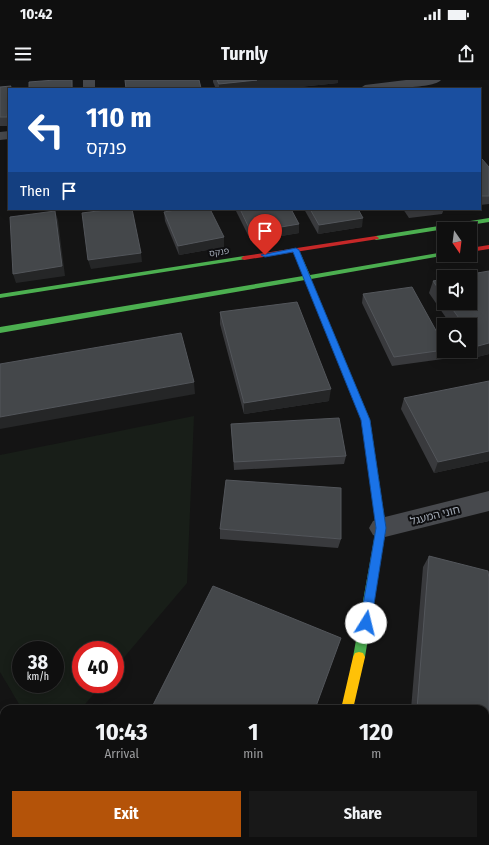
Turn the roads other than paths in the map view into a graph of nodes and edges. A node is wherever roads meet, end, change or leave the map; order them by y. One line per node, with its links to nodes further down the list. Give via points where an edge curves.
1 (428, 80): 2 (street)
2 (372, 88)
3 (489, 220): 6 (main road, פנקס)
4 (489, 247): 5 (main road)
5 (477, 249)
6 (296, 250): 8 (main road); 9 (main road, פנקס)
7 (437, 255): 8 (main road)
8 (307, 277): 10 (main road); 12 (main road, via 366,420)
9 (0, 296)
10 (0, 330)
11 (489, 501): 12 (street, חוני המעגל)
12 (381, 528): 13 (main road, via 363,638)
13 (348, 705)

